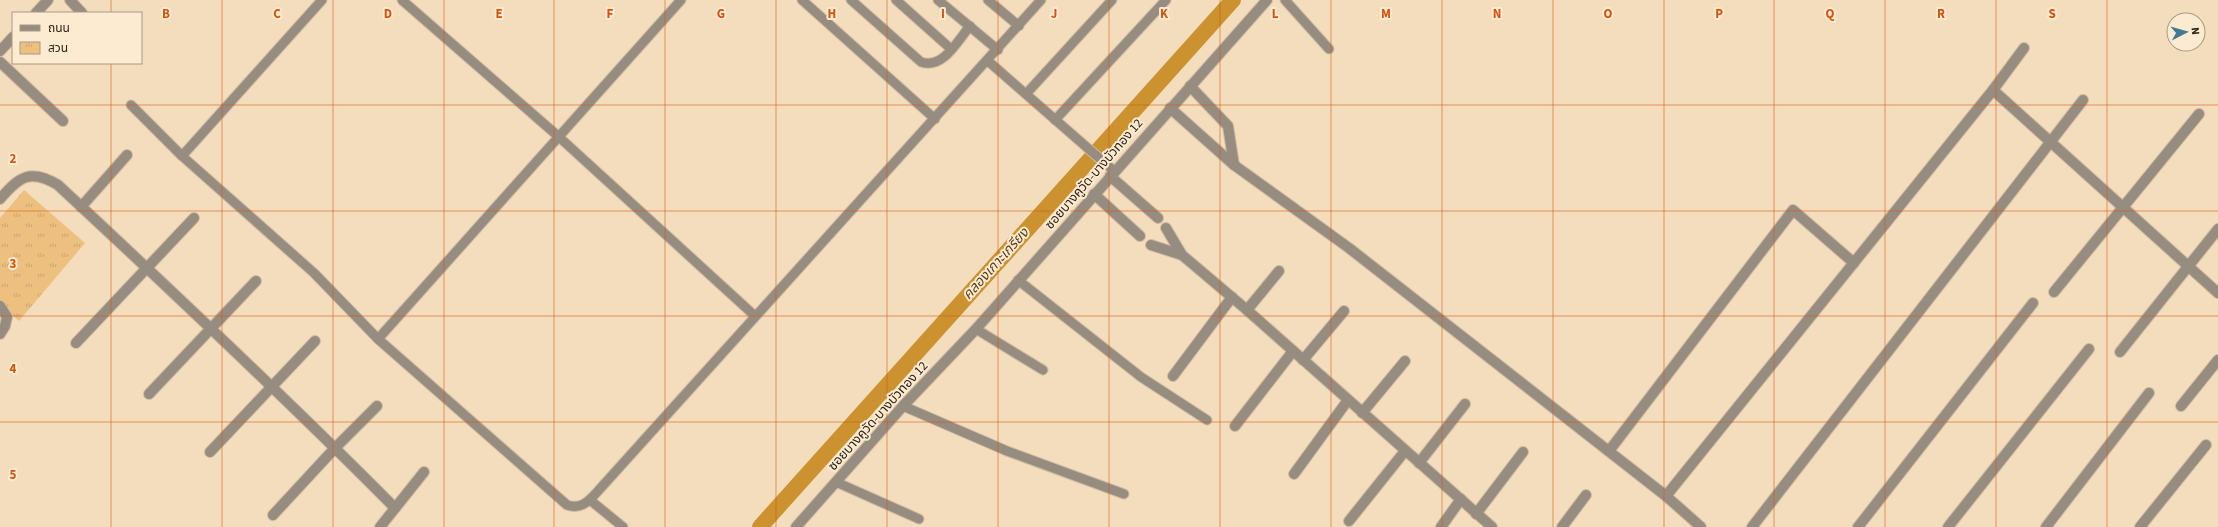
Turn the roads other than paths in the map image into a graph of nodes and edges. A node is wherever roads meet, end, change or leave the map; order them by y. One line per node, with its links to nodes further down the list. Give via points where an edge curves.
1 (48, 0): 16 (street)
2 (70, 0): 17 (street)
3 (322, 0): 41 (lane)
4 (402, 0): 38 (lane)
5 (681, 0): 38 (lane)
6 (802, 0): 35 (lane)
7 (851, 0): 22 (lane, via 921,62 935,62)
8 (896, 0): 22 (lane)
9 (938, 0): 18 (lane)
10 (988, 0): 19 (lane)
11 (1041, 0): 19 (lane)
12 (1112, 0): 30 (lane)
13 (1166, 0): 36 (lane)
14 (1267, 0): 28 (street, ซอยบางคูวัด-บางบัวทอง 12)
15 (1285, 0): 23 (lane)
16 (37, 12)
17 (81, 12)
18 (970, 26): 22 (lane); 24 (lane)
19 (1018, 26): 24 (lane)
20 (12, 39): 25 (street)
21 (2024, 48): 29 (street)
22 (951, 49)
23 (1329, 49)
24 (998, 50): 27 (lane)
25 (0, 51)
26 (0, 62): 37 (street)
27 (988, 62): 30 (lane); 35 (lane)
28 (1190, 86): 33 (street, ซอยบางคูวัด-บางบัวทอง 12); 42 (street, via 1228,126)
29 (1993, 90): 39 (street); 55 (street)
30 (1026, 94): 36 (lane)
31 (2083, 100): 39 (street)
32 (131, 105): 41 (lane)
33 (1170, 108): 42 (street); 43 (street, ซอยบางคูวัด-บางบัวทอง 12)
34 (2199, 114): 47 (street)
35 (935, 119): 68 (lane)
36 (1055, 120): 43 (lane)
37 (63, 121)
38 (559, 137): 68 (lane); 72 (lane)
39 (2050, 142): 47 (street); 121 (street)
40 (127, 155): 46 (street)
41 (182, 156): 72 (lane, via 314,273)
42 (1234, 165): 97 (street, via 1349,248)
43 (1112, 173): 44 (street, ซอยบางคูวัด-บางบัวทอง 12); 49 (street)
44 (1094, 194): 52 (street); 59 (street, ซอยบางคูวัด-บางบัวทอง 12)
45 (1, 195): 46 (street, via 17,180 32,176 46,178 58,185)
46 (81, 207): 57 (street)
47 (2123, 208): 56 (street); 61 (street)
48 (194, 218): 57 (street)
49 (1158, 218)
50 (1166, 228): 54 (street)
51 (2218, 229): 56 (street)
52 (1140, 236)
53 (1151, 245): 54 (street)
54 (1182, 255): 63 (street)
55 (1854, 263): 97 (street, via 1792,210); 106 (street)
56 (2188, 266): 62 (street); 77 (street)
57 (148, 268): 69 (street); 74 (street)
58 (1279, 271): 66 (street)
59 (1018, 280): 70 (street, ซอยบางคูวัด-บางบัวทอง 12); 92 (lane, via 1141,377)
60 (256, 281): 69 (street)
61 (2054, 292)
62 (2218, 293)
63 (1232, 297): 66 (street); 82 (street)
64 (2033, 303): 122 (street)
65 (0, 306): 71 (street, via 7,317)
66 (1247, 310): 76 (street)
67 (1344, 311): 78 (street)
68 (755, 316): 108 (lane)
69 (211, 329): 83 (street); 85 (street)
70 (976, 329): 81 (lane); 89 (street, ซอยบางคูวัด-บางบัวทอง 12)
71 (0, 334)
72 (378, 339): 108 (lane, via 567,505 581,506)
73 (315, 342): 83 (street)
74 (76, 343)
75 (2089, 349): 123 (street)
76 (1293, 351): 78 (street); 93 (street)
77 (2120, 352)
78 (1303, 360): 86 (street)
79 (2218, 360): 90 (street)
80 (1405, 361): 91 (street)
81 (1043, 370)
82 (1173, 376)
83 (271, 387): 95 (street); 98 (street)
84 (2149, 393): 124 (street)
85 (149, 394)
86 (1348, 400): 91 (street); 102 (street)
87 (1465, 404): 100 (street)
88 (377, 406): 95 (street)
89 (903, 406): 103 (street, ซอยบางคูวัด-บางบัวทอง 12); 104 (lane, via 1007,450)
90 (2181, 406)
91 (1362, 413): 96 (street)
92 (1207, 420)
93 (1235, 426)
94 (2206, 444): 125 (street)
95 (335, 448): 109 (street); 111 (street)
96 (1405, 451): 100 (street); 113 (street)
97 (1609, 451): 106 (street)
98 (210, 452)
99 (1523, 452): 110 (street)
100 (1419, 464): 107 (street)
101 (424, 472): 109 (street)
102 (1294, 474)
103 (836, 482): 112 (lane); 116 (street, ซอยบางคูวัด-บางบัวทอง 12)
104 (1124, 494)
105 (1586, 496): 119 (street)
106 (1666, 496): 120 (street)
107 (1461, 499): 110 (street); 117 (street)
108 (590, 500): 115 (lane)
109 (395, 508): 114 (street)
110 (1476, 514): 118 (street)
111 (273, 515)
112 (919, 519)
113 (1349, 521)
114 (380, 527)
115 (623, 527)
116 (796, 527)
117 (1441, 527)
118 (1492, 527)
119 (1562, 527)
120 (1701, 527)
121 (1752, 527)
122 (1858, 527)
123 (1948, 527)
124 (2046, 527)
125 (2140, 527)

